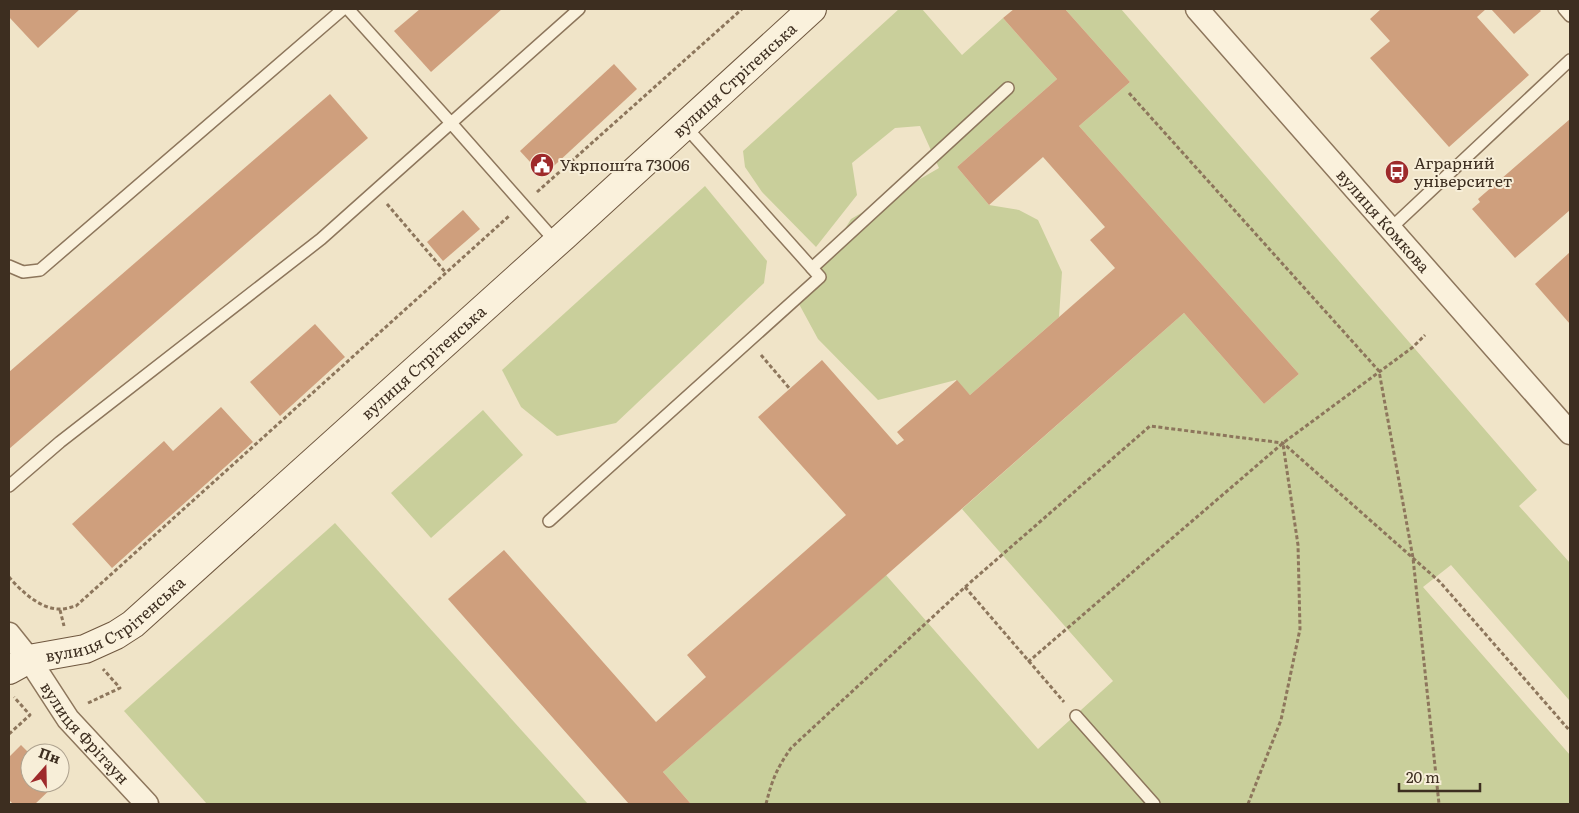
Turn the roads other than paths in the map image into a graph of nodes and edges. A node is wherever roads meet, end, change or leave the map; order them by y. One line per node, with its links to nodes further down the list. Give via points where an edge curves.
1 (343, 9): 14 (lane, via 40,270 24,272)
2 (348, 9): 10 (lane)
3 (579, 9): 10 (lane)
4 (812, 9): 11 (main road, вулиця Стрітенська)
5 (1197, 9): 12 (street, вулиця Комкова)
6 (1564, 9): 7 (lane)
7 (1570, 16)
8 (1570, 60): 12 (lane)
9 (1008, 88): 15 (lane)
10 (451, 123): 13 (lane); 17 (lane, via 321,239 60,442)
11 (685, 126): 13 (main road, вулиця Стрітенська); 15 (lane)
12 (1390, 229): 16 (street, вулиця Комкова)
13 (556, 242): 20 (main road, вулиця Стрітенська, via 133,624 85,649)
14 (9, 266)
15 (812, 268): 18 (lane, via 820,277)
16 (1570, 433)
17 (9, 486)
18 (549, 521)
19 (9, 634): 20 (street, вулиця Фрітаун)
20 (19, 664): 22 (street, вулиця Фрітаун)
21 (1076, 716): 23 (lane)
22 (147, 804)
23 (1154, 804)

